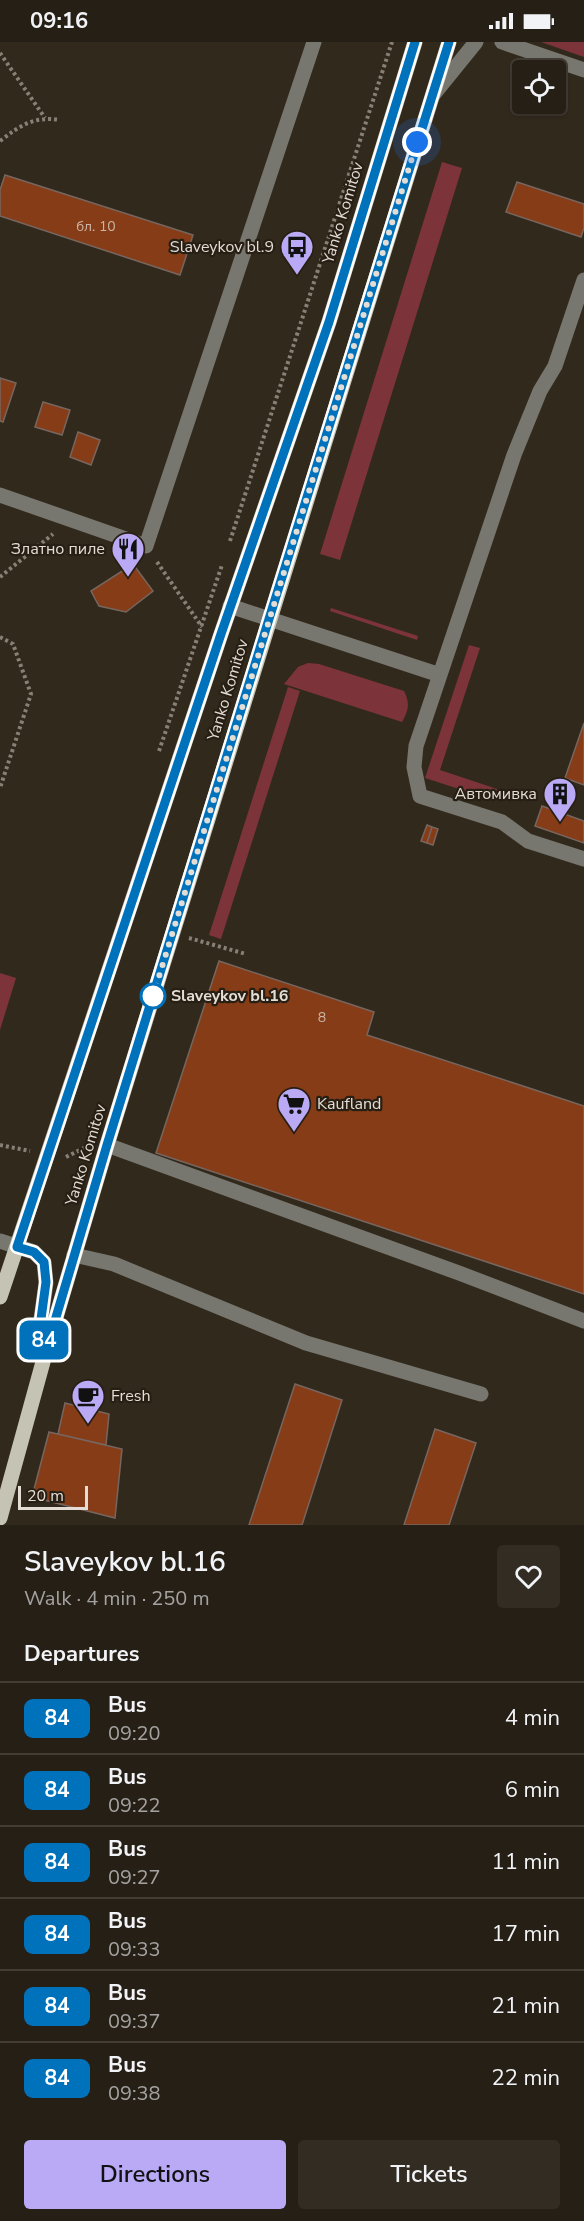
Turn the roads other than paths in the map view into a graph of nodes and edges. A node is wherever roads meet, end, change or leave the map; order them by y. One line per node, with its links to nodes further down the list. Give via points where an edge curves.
1 (314, 42): 9 (street, via 146,546)
2 (415, 42): 10 (main road, Yanko Komitov, via 329,322)
3 (449, 42): 7 (main road, Yanko Komitov)
4 (476, 42): 7 (street)
5 (502, 42): 6 (street)
6 (584, 70)
7 (431, 97): 11 (main road, Yanko Komitov)
8 (584, 280): 12 (street, via 555,366 514,455)
9 (0, 495)
10 (230, 606): 11 (street); 16 (main road, Yanko Komitov)
11 (269, 619): 12 (street); 14 (main road, Yanko Komitov)
12 (440, 675): 13 (street, via 416,746 414,767 420,796 502,822 528,841)
13 (584, 859)
14 (107, 1145): 17 (main road, Yanko Komitov); 19 (street)
15 (0, 1241): 16 (street)
16 (17, 1247): 18 (main road, Yanko Komitov); 20 (street, Yanko Komitov, via 34,1252 44,1262 46,1282 41,1319)
17 (74, 1255): 20 (main road, Yanko Komitov); 21 (street, via 114,1264 306,1343)
18 (0, 1297)
19 (584, 1321)
20 (46, 1351): 22 (main road, Yanko Komitov)
21 (481, 1394)
22 (5, 1482): 23 (main road, Yanko Komitov)
23 (0, 1518)

